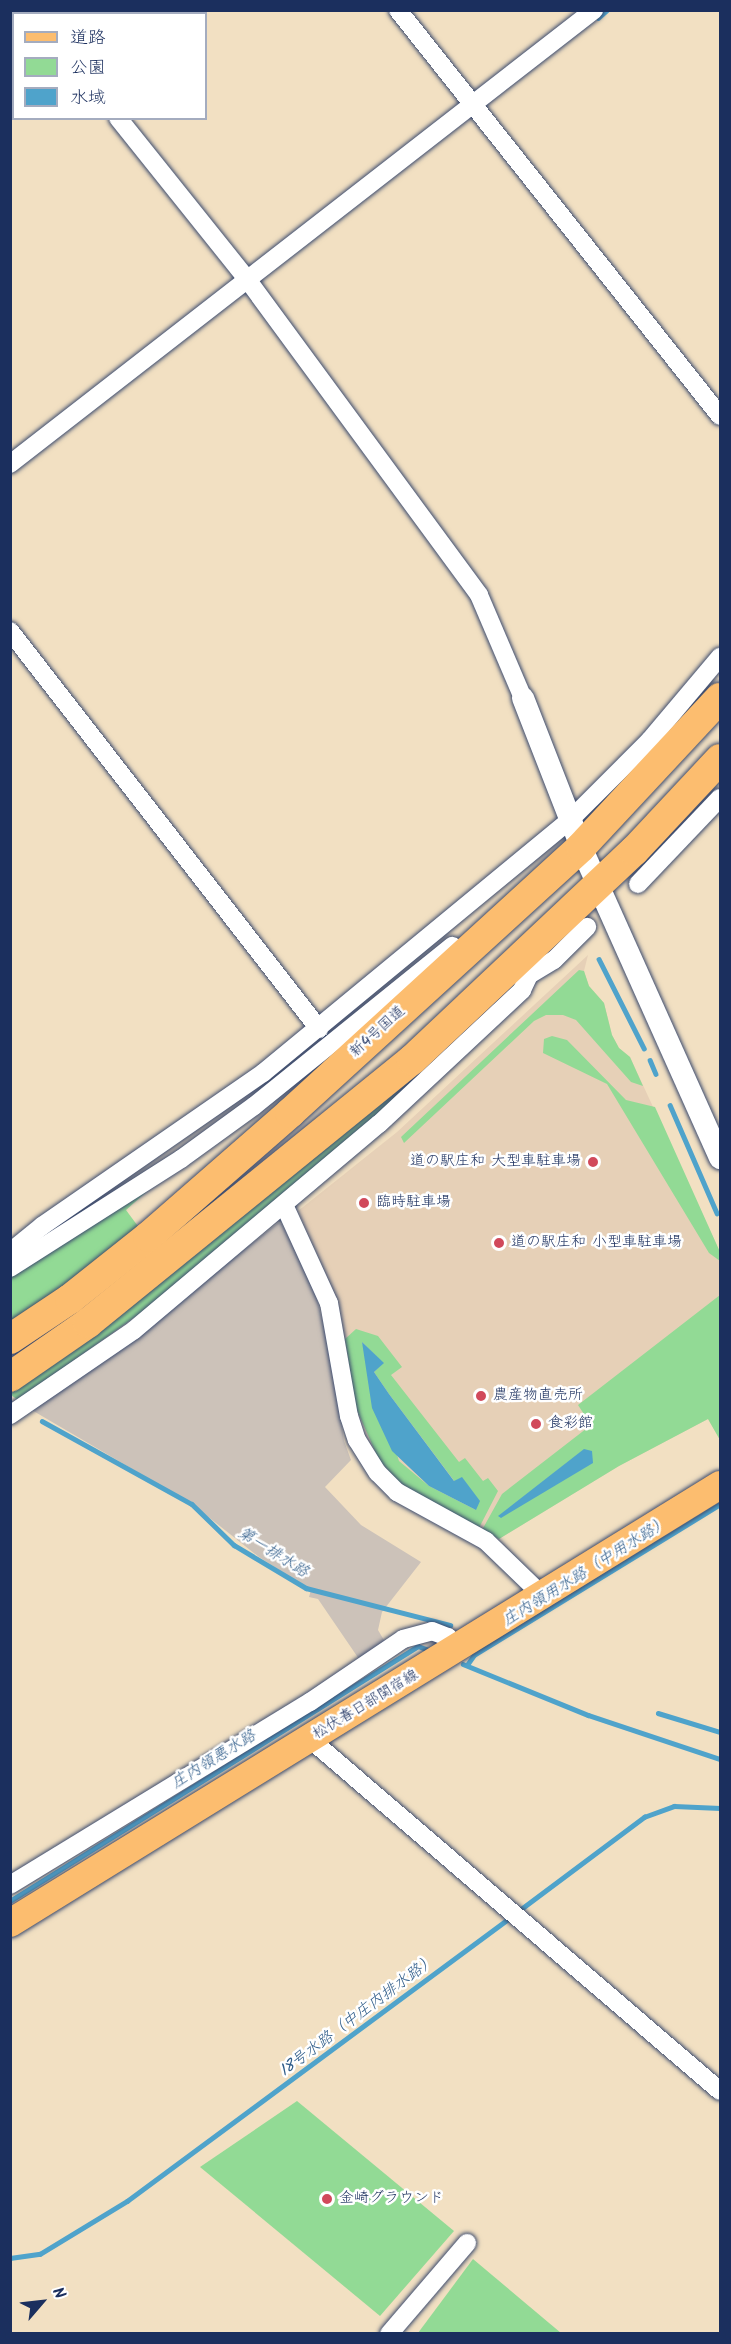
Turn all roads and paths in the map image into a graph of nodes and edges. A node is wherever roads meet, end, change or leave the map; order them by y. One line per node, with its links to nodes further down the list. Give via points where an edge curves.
1 (398, 10): 3 (street)
2 (594, 10): 3 (street)
3 (472, 105): 5 (street); 6 (street)
4 (120, 120): 5 (street)
5 (247, 279): 7 (street); 10 (street, via 479,595)
6 (720, 416)
7 (10, 464)
8 (10, 631): 22 (street)
9 (720, 657): 12 (street)
10 (524, 698): 15 (street)
11 (720, 698): 12 (highway, 新4号国道)
12 (654, 753): 15 (street); 16 (highway, 新4号国道)
13 (720, 759): 18 (highway)
14 (720, 798): 17 (street)
15 (571, 819): 16 (street); 22 (street)
16 (581, 847): 18 (street); 19 (highway, 新4号国道)
17 (638, 884)
18 (599, 886): 21 (highway); 23 (street)
19 (520, 902): 26 (street, via 449,948 318,1056 181,1159); 27 (highway, 新4号国道, via 209,1185 70,1299)
20 (587, 927): 21 (street, via 554,960)
21 (527, 965): 24 (street, via 522,990); 28 (highway, via 88,1323)
22 (319, 1029): 25 (street)
23 (720, 1158)
24 (285, 1207): 29 (street, via 134,1330); 31 (street, via 316,1252 349,1416 357,1440 378,1473 397,1492 486,1541)
25 (10, 1252)
26 (10, 1268)
27 (10, 1339)
28 (10, 1377)
29 (10, 1415)
30 (720, 1485): 31 (main road, 松伏春日部関宿線)
31 (543, 1596): 32 (main road, 松伏春日部関宿線)
32 (458, 1648): 33 (main road, 松伏春日部関宿線); 34 (street, via 448,1637 432,1631 403,1639)
33 (310, 1739): 34 (main road, 松伏春日部関宿線); 36 (street)
34 (21, 1889): 35 (main road, 松伏春日部関宿線)
35 (10, 1923)
36 (720, 2091)
37 (467, 2243): 38 (street)
38 (389, 2334)

